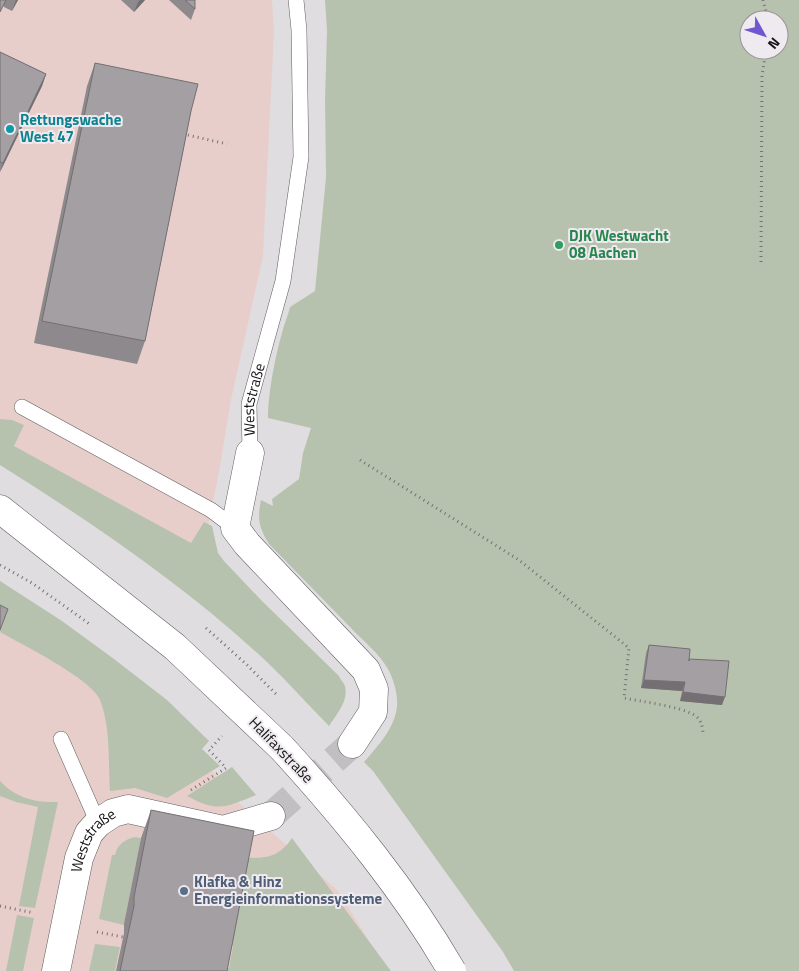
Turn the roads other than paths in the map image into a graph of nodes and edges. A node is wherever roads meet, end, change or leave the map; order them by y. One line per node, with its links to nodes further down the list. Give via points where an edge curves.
1 (296, 0): 3 (lane, Weststraße, via 302,157 283,282 248,404)
2 (22, 407): 5 (lane, via 211,510)
3 (250, 453): 5 (main road, Weststraße)
4 (0, 509): 7 (main road, Halifaxstraße)
5 (235, 528): 9 (main road, via 366,670 374,689 373,712)
6 (0, 532): 7 (main road, Halifaxstraße)
7 (70, 565): 13 (main road, Halifaxstraße, bridge, via 175,647 282,748 379,864 428,930)
8 (61, 739): 11 (lane)
9 (352, 744)
10 (271, 816): 11 (main road, Weststraße, via 223,830 128,809 113,813)
11 (98, 823): 12 (main road, Weststraße, via 79,858)
12 (56, 971)
13 (452, 971)

